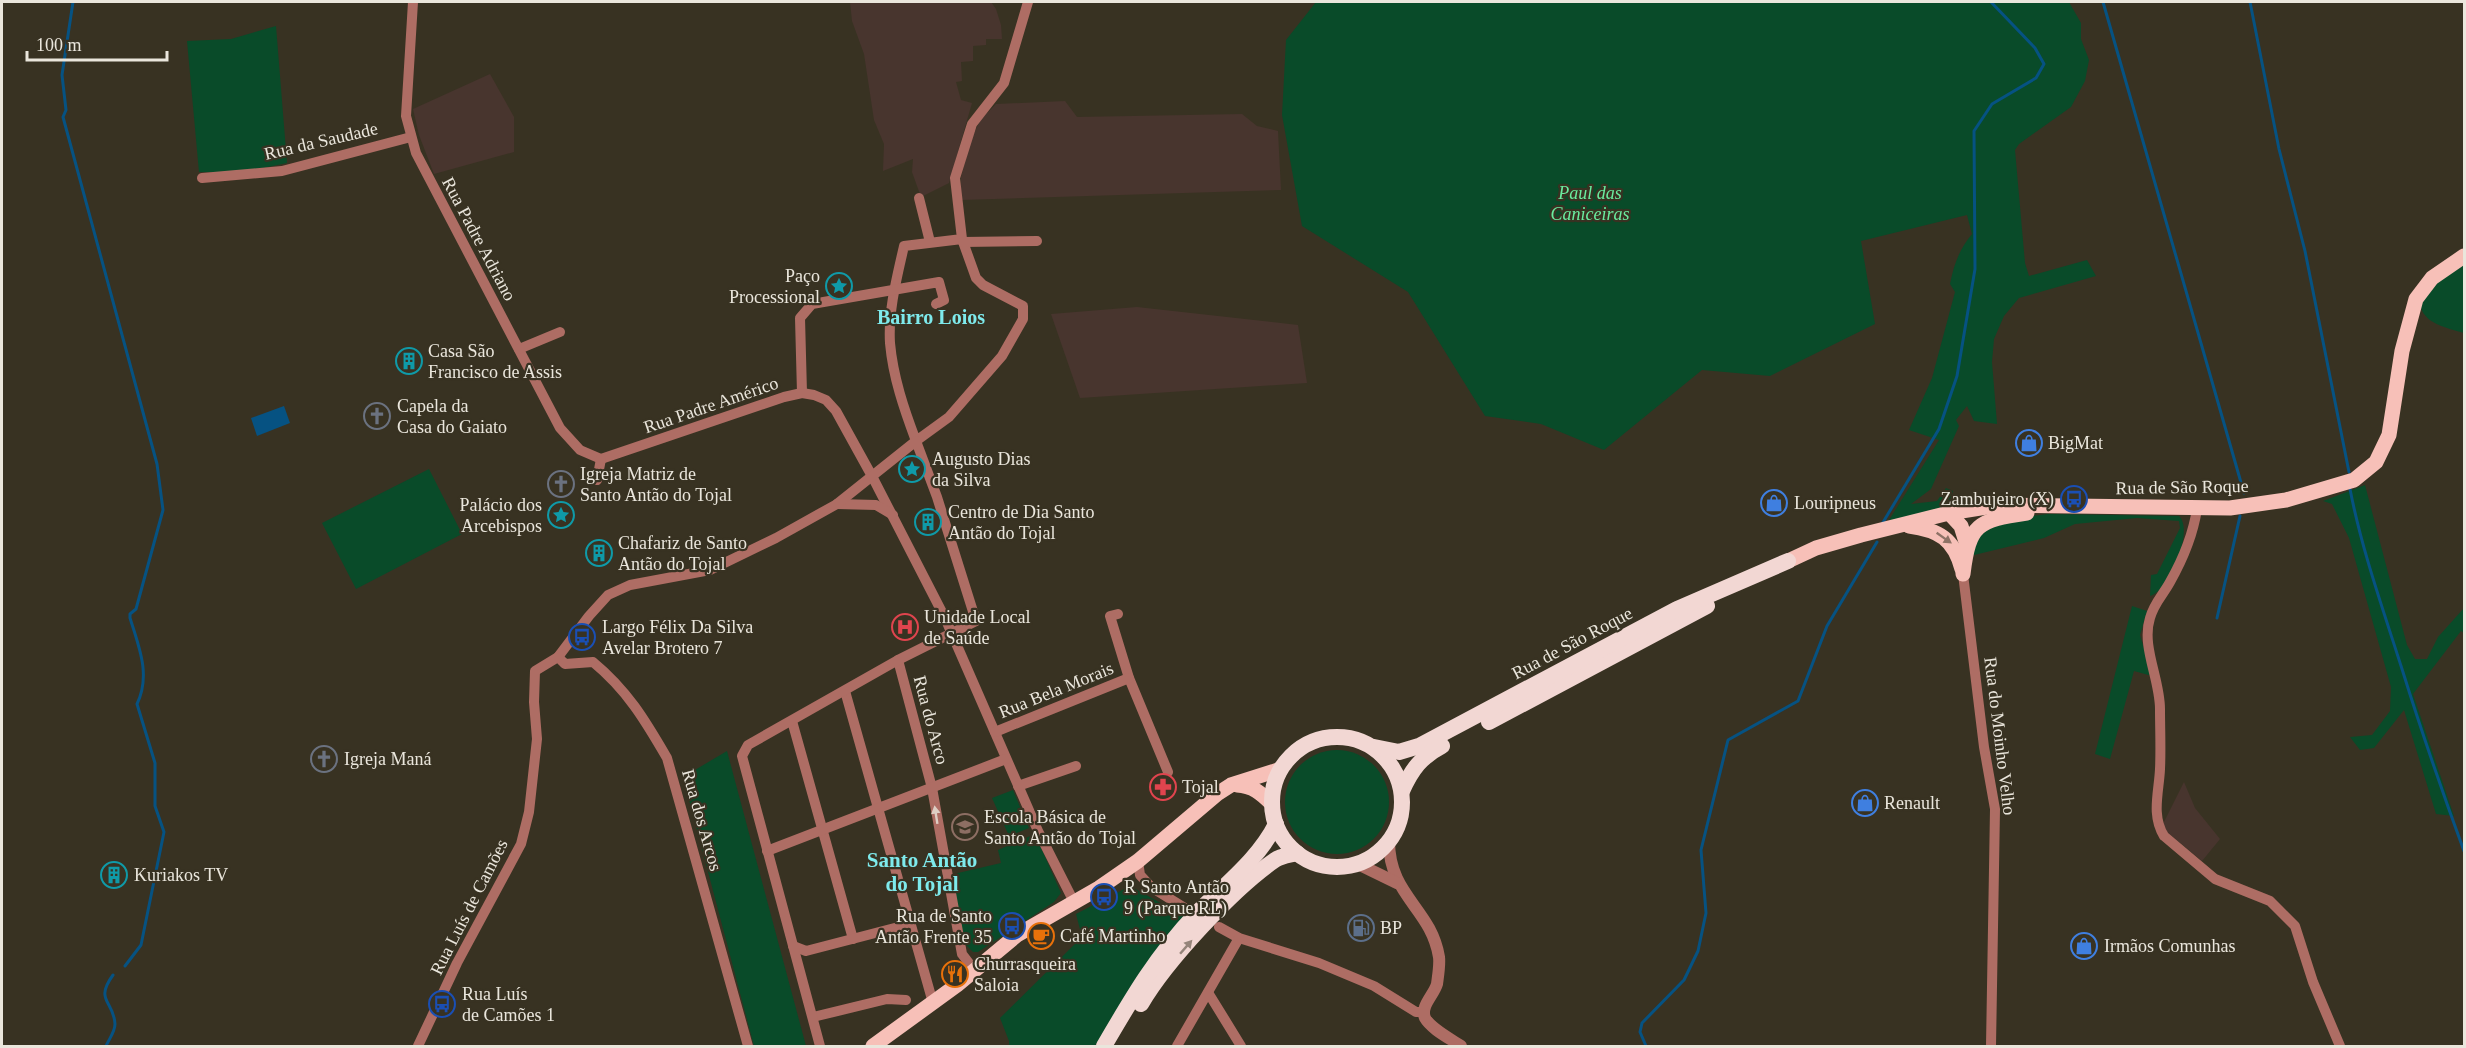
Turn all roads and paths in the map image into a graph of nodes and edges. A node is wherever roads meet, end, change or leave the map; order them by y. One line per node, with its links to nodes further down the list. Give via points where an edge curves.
1 (412, 2): 3 (street, Rua Padre Adriano, via 406,116)
2 (1028, 2): 6 (street, via 1004,83 972,124 955,177)
3 (411, 137): 4 (street, Rua da Saudade, via 282,171); 13 (street, Rua Padre Adriano)
4 (202, 178)
5 (919, 198): 8 (street)
6 (962, 240): 7 (street); 8 (street); 15 (street, via 976,278 1023,306 1023,319 1002,356 950,417)
7 (1036, 241)
8 (930, 242): 10 (street, via 904,246)
9 (2464, 256): 23 (main road, Rua de São Roque, via 2432,278 2415,299 2402,351 2389,435 2368,470 2354,480 2286,500)
10 (895, 289): 11 (street, via 939,282 944,300); 14 (street, via 812,304 800,318); 15 (street, via 890,341 901,402)
11 (936, 304)
12 (560, 332): 13 (street)
13 (519, 349): 16 (street, Rua Padre Adriano, via 568,439 580,450)
14 (802, 393): 16 (street, Rua Padre Américo); 17 (street, Rua Padre Américo, via 826,400 836,411)
15 (916, 441): 17 (street); 31 (street, via 976,621)
16 (601, 459): 18 (street)
17 (873, 478): 19 (street, Rua Padre Américo); 21 (street)
18 (597, 480)
19 (879, 489): 20 (street); 25 (street, Rua Padre Américo)
20 (864, 503): 21 (street); 25 (street, via 884,508)
21 (837, 504): 32 (street, via 710,570 630,585 608,595)
22 (2044, 507): 23 (main road, Rua de São Roque); 24 (main road, Rua de São Roque, via 1999,505); 27 (main road, via 1995,517 1979,526)
23 (2197, 509): 80 (street, via 2189,542 2149,620 2148,639 2160,694 2158,827 2215,879 2270,901 2295,926)
24 (1949, 513): 26 (main road, Rua de São Roque); 27 (main road, via 1961,526)
25 (893, 515): 31 (street, Rua Padre Américo)
26 (1904, 525): 28 (main road, Rua de São Roque, via 1816,548); 29 (main road, one-way to 29, via 1942,534 1958,553)
27 (1967, 545): 29 (main road)
28 (1788, 561): 38 (highway, Rua de São Roque, via 1677,609 1419,746 1399,752); 46 (highway, Rua de São Roque, via 1425,756 1411,771)
29 (1964, 574): 79 (street, Rua do Moinho Velho, via 1995,808)
30 (1118, 614): 34 (street, via 1110,616)
31 (951, 632): 33 (street); 37 (street, Rua Padre Américo)
32 (558, 657): 71 (street, Rua Luís de Camões, via 535,671 537,739 529,812 521,844 457,963); 72 (street, Rua dos Arcos, via 565,664 593,662 618,682 667,758)
33 (898, 660): 35 (street); 45 (street, Rua do Arco)
34 (1129, 678): 37 (street, Rua Bela Morais); 42 (street)
35 (845, 691): 36 (street); 48 (street)
36 (792, 721): 50 (street); 52 (street, via 748,744 743,751)
37 (995, 732): 39 (street, Rua Padre Américo)
38 (1374, 747): 41 (highway, via 1345,738 1315,740 1297,751); 46 (highway, via 1397,774)
39 (1006, 759): 44 (street, Rua Padre Américo); 45 (street)
40 (1076, 766): 44 (street)
41 (1281, 769): 43 (main road); 47 (highway)
42 (1168, 772)
43 (1231, 785): 47 (main road, via 1249,786); 54 (main road)
44 (1018, 786): 57 (street, Rua Padre Américo)
45 (932, 788): 48 (street); 64 (street, Rua do Arco, one-way to 45, via 962,954)
46 (1402, 791): 51 (highway, via 1402,813)
47 (1272, 804): 49 (highway)
48 (878, 809): 50 (street); 59 (street)
49 (1276, 825): 53 (highway); 58 (highway, via 1266,844)
50 (823, 830): 52 (street); 62 (street)
51 (1389, 841): 55 (highway); 56 (street, via 1390,865)
52 (767, 851): 63 (street)
53 (1297, 853): 55 (highway, via 1317,864); 75 (highway, one-way to 53, via 1152,986 1221,907 1277,859)
54 (1138, 861): 57 (main road); 58 (street, via 1140,876 1151,887)
55 (1358, 864): 56 (street)
56 (1397, 883): 68 (street, via 1427,923 1439,959 1436,986)
57 (1074, 902): 64 (main road, via 1017,935)
58 (1196, 915): 74 (highway, via 1144,977)
59 (910, 924): 62 (street); 67 (street)
60 (1219, 927): 61 (street)
61 (1239, 938): 65 (street); 68 (street, via 1319,963 1374,986 1416,1012)
62 (853, 939): 63 (street, via 806,951)
63 (793, 946): 69 (street)
64 (975, 971): 67 (main road)
65 (1209, 994): 76 (street); 77 (street)
66 (906, 1000): 69 (street, via 887,999)
67 (933, 1003): 73 (main road)
68 (1424, 1012): 78 (street, via 1427,1020)
69 (813, 1017): 70 (street)
70 (820, 1046)
71 (418, 1047)
72 (748, 1047)
73 (873, 1047)
74 (1104, 1047)
75 (1117, 1047)
76 (1177, 1047)
77 (1241, 1047)
78 (1461, 1047)
79 (1991, 1047)
80 (2340, 1047)

